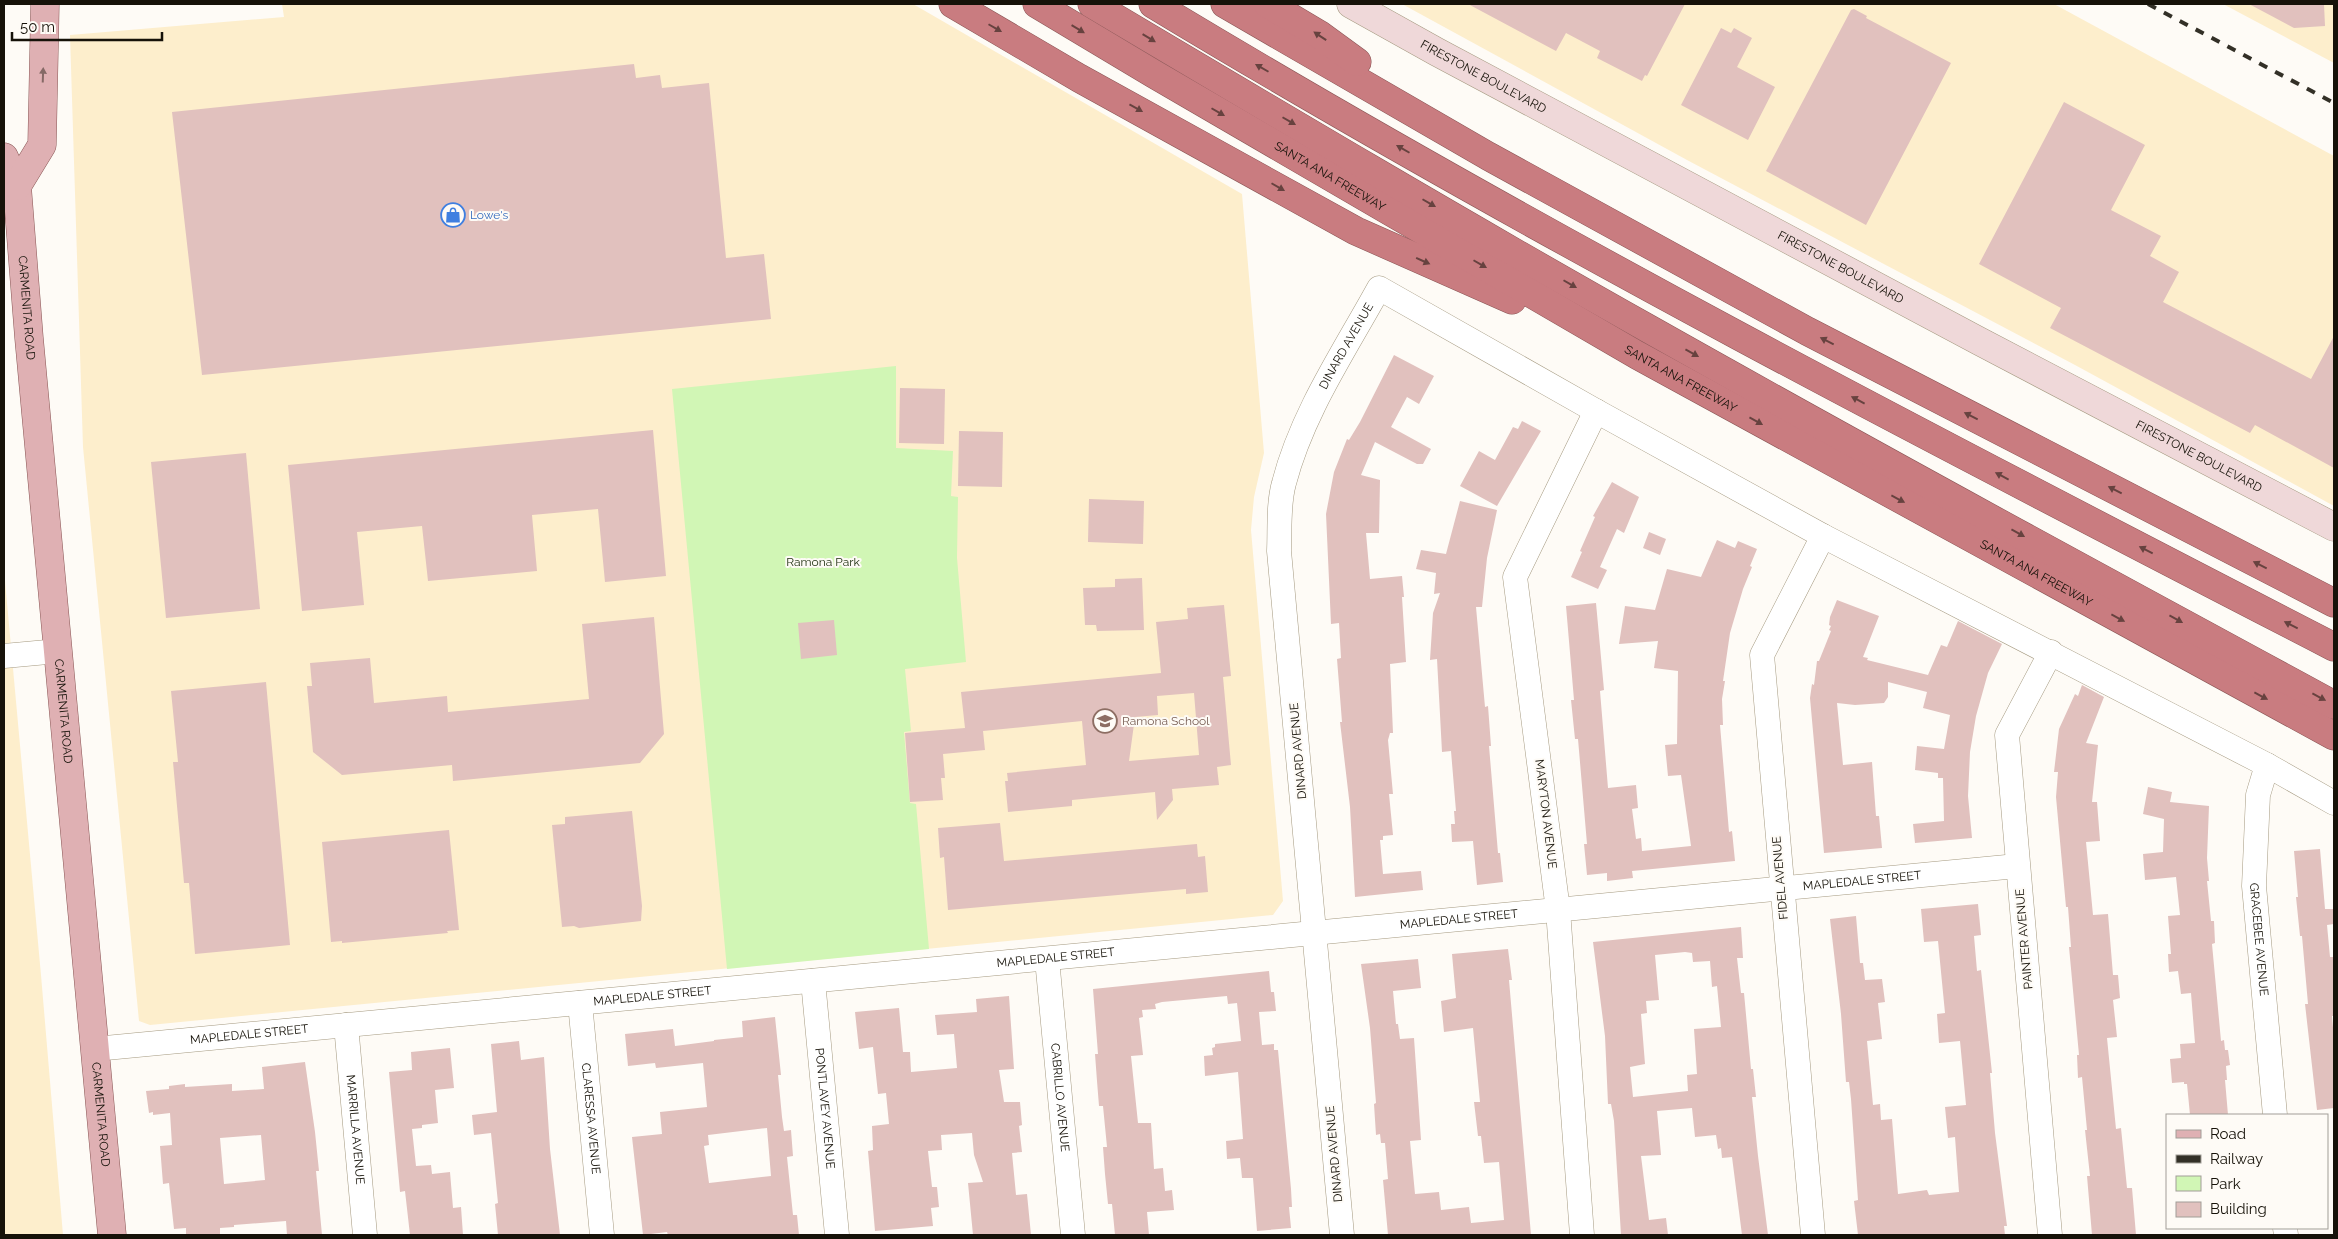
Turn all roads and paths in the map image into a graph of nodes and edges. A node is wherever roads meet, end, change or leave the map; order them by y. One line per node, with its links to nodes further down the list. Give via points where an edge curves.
1 (46, 4): 11 (main road, one-way to 1, via 42,145)
2 (953, 4): 12 (highway, one-way to 12, via 1079,78 1356,231)
3 (1037, 4): 12 (highway, SANTA ANA FREEWAY, one-way to 12)
4 (1092, 4): 21 (highway, one-way to 21, via 1649,329)
5 (1153, 4): 17 (highway, one-way to 5, via 2006,479 1718,325 1467,186)
6 (1225, 4): 9 (highway)
7 (1268, 4): 9 (highway, one-way to 7, via 1320,36)
8 (1351, 4): 14 (street, FIRESTONE BOULEVARD)
9 (1488, 156): 16 (highway, one-way to 9, via 1807,331)
10 (4, 157): 11 (main road, CARMENITA ROAD)
11 (17, 186): 18 (main road, CARMENITA ROAD)
12 (1637, 355): 22 (highway, SANTA ANA FREEWAY, one-way to 22)
13 (1596, 411): 15 (street); 27 (street, MARYTON AVENUE, via 1516,577); 28 (street, DINARD AVENUE, via 1379,288 1308,416 1283,483 1279,551)
14 (2334, 527)
15 (1823, 536): 19 (street); 26 (street, FIDEL AVENUE, via 1762,655)
16 (2334, 603)
17 (2334, 647)
18 (58, 651): 20 (street); 33 (main road, CARMENITA ROAD)
19 (2051, 652): 23 (street); 25 (street, PAINTER AVENUE, via 2007,735)
20 (4, 656)
21 (2334, 705)
22 (2334, 736)
23 (2267, 765): 24 (street); 34 (street, GRACEBEE AVENUE, via 2258,795 2254,886)
24 (2334, 803)
25 (2017, 866): 26 (street, MAPLEDALE STREET); 43 (street, PAINTER AVENUE)
26 (1781, 889): 27 (street, MAPLEDALE STREET); 42 (street, FIDEL AVENUE)
27 (1558, 910): 28 (street, MAPLEDALE STREET); 41 (street, MARYTON AVENUE)
28 (1314, 933): 29 (street, MAPLEDALE STREET); 40 (street, DINARD AVENUE)
29 (1047, 958): 30 (street, MAPLEDALE STREET); 39 (street, CABRILLO AVENUE)
30 (813, 981): 31 (street, MAPLEDALE STREET); 38 (street, PONTLAVEY AVENUE)
31 (580, 1003): 32 (street, MAPLEDALE STREET); 37 (street, CLARESSA AVENUE)
32 (346, 1025): 33 (street, MAPLEDALE STREET); 36 (street, MARRILLA AVENUE)
33 (95, 1049): 35 (main road, CARMENITA ROAD)
34 (2275, 1114)
35 (112, 1235)
36 (365, 1235)
37 (602, 1235)
38 (837, 1235)
39 (1073, 1235)
40 (1342, 1235)
41 (1582, 1235)
42 (1813, 1235)
43 (2050, 1235)

